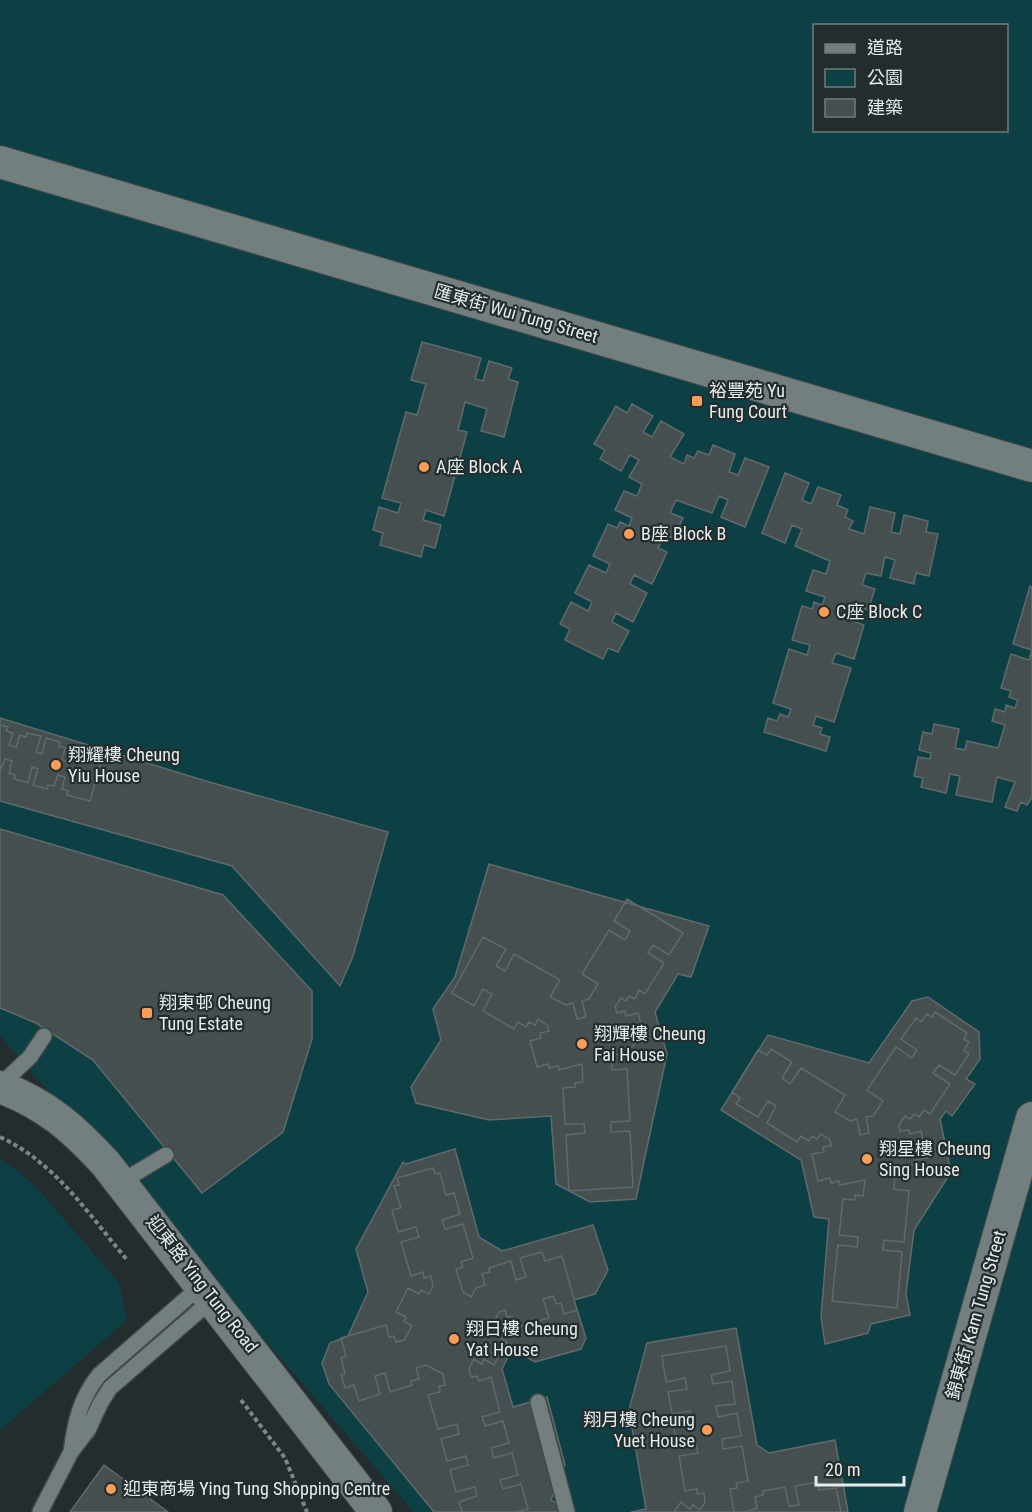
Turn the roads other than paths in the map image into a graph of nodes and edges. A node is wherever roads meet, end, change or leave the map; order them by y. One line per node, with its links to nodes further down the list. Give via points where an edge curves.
1 (0, 162): 2 (street, 匯東街 Wui Tung Street)
2 (1032, 466)
3 (44, 1036): 4 (lane, via 30,1057)
4 (0, 1086): 7 (street, 迎東路 Ying Tung Road, via 51,1111)
5 (1032, 1118): 13 (street, 錦東街 Kam Tung Street)
6 (166, 1155): 7 (lane)
7 (122, 1182): 8 (street, 迎東路 Ying Tung Road)
8 (208, 1292): 10 (lane, via 90,1386 77,1413 72,1452); 11 (street, 迎東路 Ying Tung Road)
9 (538, 1402): 12 (lane)
10 (40, 1512)
11 (376, 1512)
12 (567, 1512)
13 (920, 1512)

